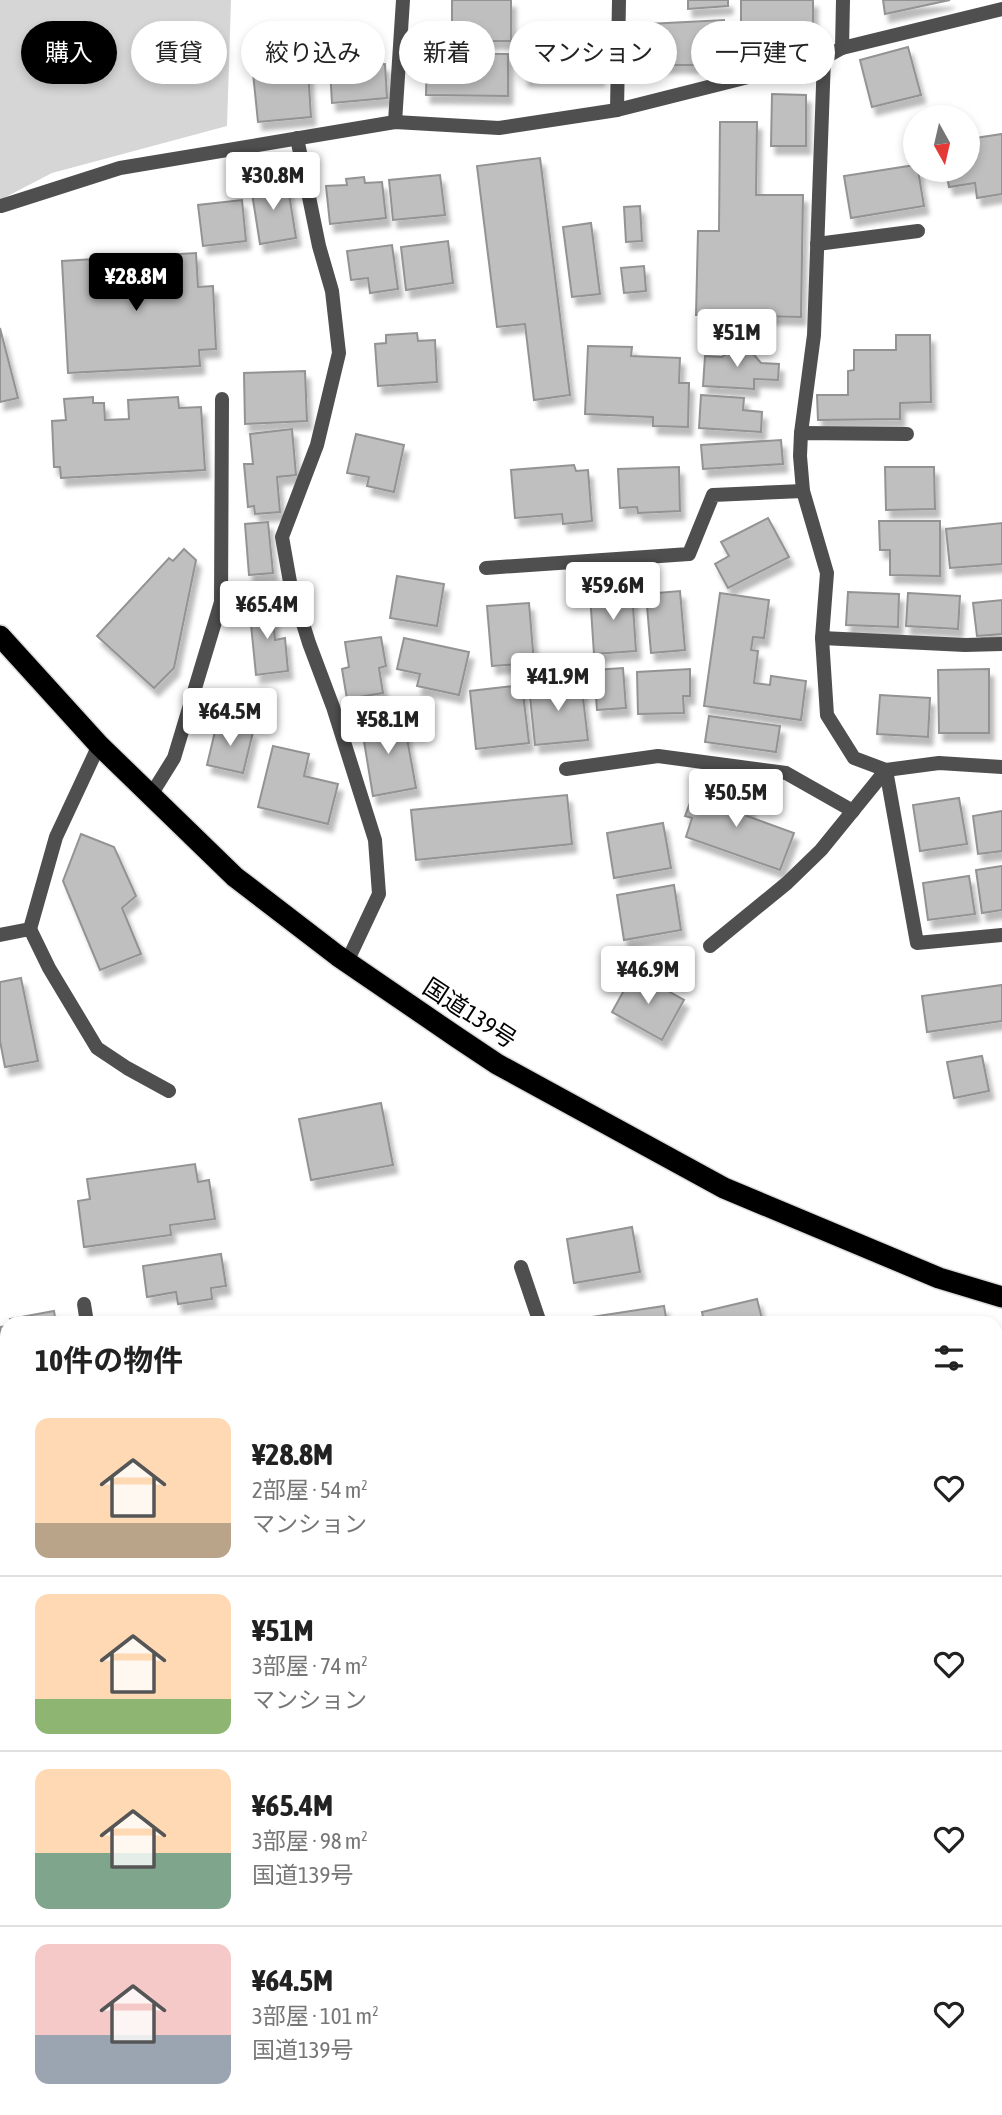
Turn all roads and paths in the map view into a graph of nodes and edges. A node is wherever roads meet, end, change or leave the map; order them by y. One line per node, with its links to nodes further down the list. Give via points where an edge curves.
1 (403, 0): 10 (street)
2 (619, 0): 9 (street)
3 (843, 0): 5 (street)
4 (1002, 9): 5 (street)
5 (842, 48): 6 (street)
6 (835, 52)
7 (720, 84): 9 (street)
8 (823, 84): 14 (street)
9 (617, 110): 10 (street, via 499,128)
10 (395, 122): 11 (street)
11 (297, 138): 12 (street, via 120,168); 33 (street, via 332,291 339,353 317,445 282,537 290,582 375,840 379,894)
12 (0, 206)
13 (918, 231): 14 (street)
14 (817, 244): 16 (street, via 814,335)
15 (222, 399): 27 (street, via 222,602 174,758)
16 (801, 433): 17 (street); 18 (street)
17 (907, 434)
18 (803, 491): 19 (street, via 713,495 689,554); 21 (street, via 827,573)
19 (486, 568)
20 (0, 636): 23 (highway, 国道139号)
21 (822, 638): 22 (street); 26 (street, via 827,715 854,758)
22 (1002, 644)
23 (99, 745): 27 (highway, 国道139号); 29 (street, via 56,837)
24 (1002, 767): 26 (street, via 939,763)
25 (566, 769): 28 (street, via 658,757 786,773)
26 (886, 770): 28 (street); 31 (street, via 917,943)
27 (152, 795): 33 (highway, 国道139号, via 235,877)
28 (853, 811): 32 (street, via 787,883)
29 (30, 929): 30 (street); 34 (street, via 97,1048)
30 (0, 935)
31 (1002, 935)
32 (710, 946)
33 (347, 962): 36 (highway, 国道139号, via 498,1064 724,1188 939,1278)
34 (169, 1091)
35 (522, 1267): 39 (street)
36 (1002, 1297)
37 (84, 1304): 38 (street)
38 (86, 1316)
39 (538, 1316)

